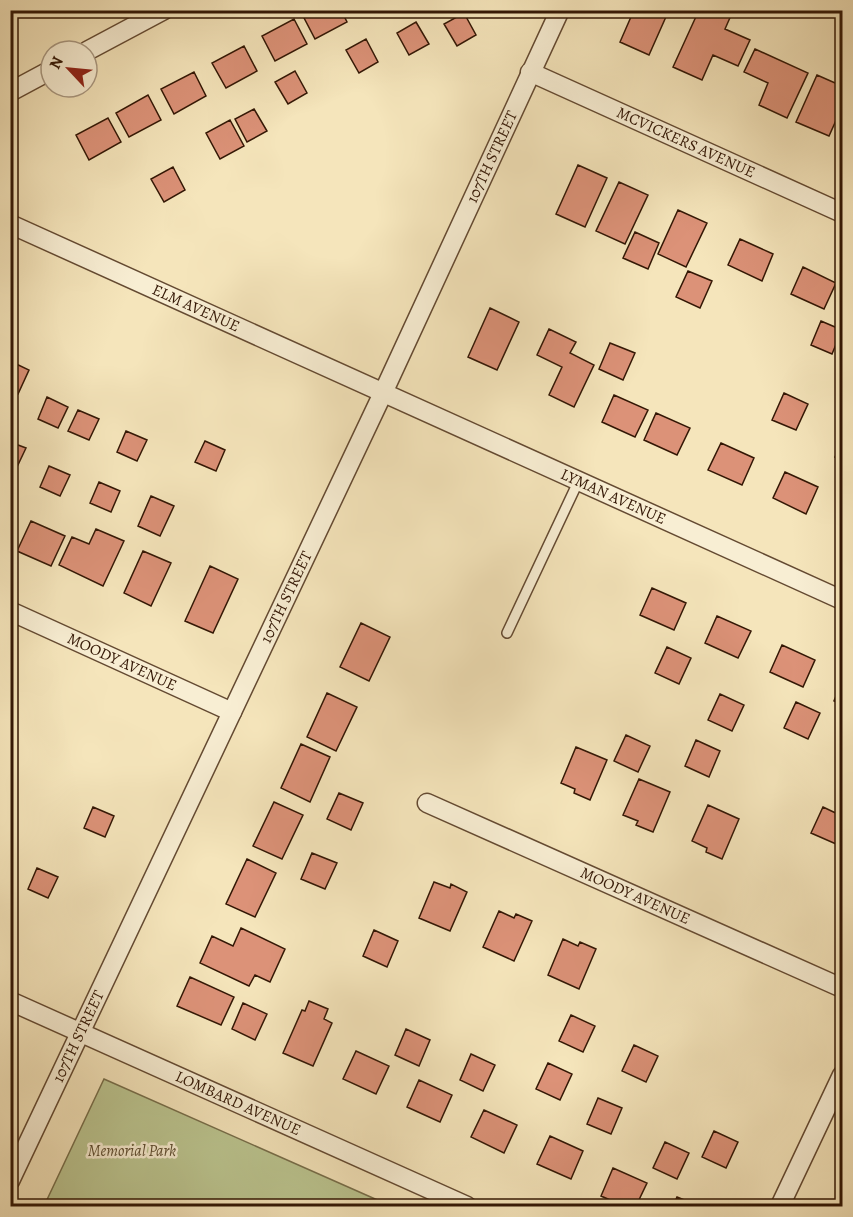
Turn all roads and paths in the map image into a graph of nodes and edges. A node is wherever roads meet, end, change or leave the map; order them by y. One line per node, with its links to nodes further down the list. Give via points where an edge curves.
1 (164, 10): 3 (street)
2 (560, 10): 4 (street, 107TH STREET)
3 (99, 45)
4 (530, 72): 7 (street, MCVICKERS AVENUE); 9 (street, 107TH STREET)
5 (39, 76): 6 (street)
6 (10, 92)
7 (843, 213)
8 (10, 224): 9 (street, ELM AVENUE)
9 (383, 393): 10 (street, LYMAN AVENUE); 14 (street, 107TH STREET)
10 (579, 480): 11 (street, LYMAN AVENUE); 13 (lane)
11 (843, 600)
12 (10, 611): 14 (street, MOODY AVENUE)
13 (507, 633)
14 (232, 712): 18 (street, 107TH STREET)
15 (427, 803): 16 (street, MOODY AVENUE)
16 (843, 988)
17 (10, 1001): 18 (street, LOMBARD AVENUE)
18 (81, 1033): 20 (street, 107TH STREET); 21 (street, LOMBARD AVENUE)
19 (843, 1075): 22 (street)
20 (10, 1181)
21 (467, 1206)
22 (780, 1206)

